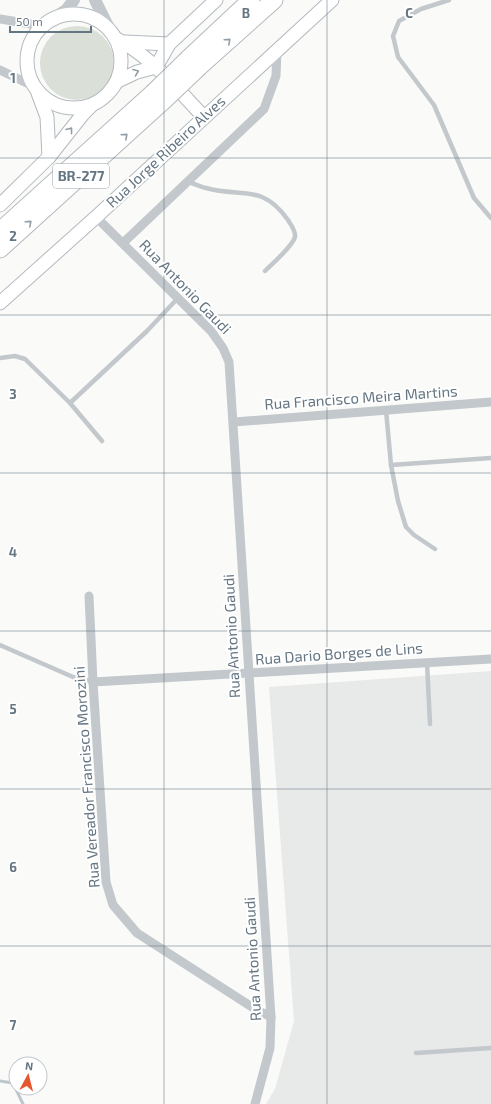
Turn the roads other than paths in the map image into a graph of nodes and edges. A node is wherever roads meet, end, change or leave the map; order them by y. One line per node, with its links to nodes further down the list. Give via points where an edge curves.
1 (74, 0): 9 (street, via 66,10)
2 (95, 0): 10 (street)
3 (216, 0): 11 (main road)
4 (251, 0): 13 (highway, BR-277)
5 (274, 0): 13 (highway, BR-277, one-way to 5)
6 (332, 0): 12 (main road, Rua Jorge Ribeiro Alves)
7 (448, 0): 25 (lane, via 421,9 399,21 393,36 398,57 434,105 474,198)
8 (0, 19): 9 (street)
9 (46, 24): 10 (main road, via 65,15 81,15 97,20); 17 (main road, via 34,36 29,48 28,68)
10 (116, 37): 11 (main road); 14 (main road); 16 (main road, via 121,66)
11 (169, 44): 14 (main road)
12 (278, 50): 20 (main road, Rua Jorge Ribeiro Alves); 22 (street, via 276,76 264,109)
13 (193, 63): 18 (highway, BR-277, bridge)
14 (156, 67): 16 (main road, one-way to 14); 20 (main road)
15 (0, 70): 17 (street)
16 (118, 81): 19 (main road, via 103,99)
17 (36, 89): 19 (main road, via 49,101 63,107); 21 (main road, via 47,117)
18 (157, 98): 26 (highway, BR-277); 28 (highway, BR-277, one-way to 18)
19 (93, 105): 21 (main road, one-way to 19)
20 (204, 117): 24 (main road, Rua Jorge Ribeiro Alves)
21 (49, 157): 23 (main road)
22 (189, 182): 27 (street); 29 (lane, via 206,188 250,193 270,200 282,211 296,236)
23 (0, 205)
24 (96, 217): 27 (street, Rua Antonio Gaudi); 31 (main road, Rua Jorge Ribeiro Alves)
25 (491, 218)
26 (0, 231)
27 (123, 243): 30 (street, Rua Antonio Gaudi)
28 (0, 249)
29 (265, 271)
30 (178, 298): 34 (lane, via 147,331); 36 (street, Rua Antonio Gaudi, via 224,348 229,362)
31 (0, 303)
32 (0, 358): 34 (lane, via 15,356 25,359)
33 (491, 402): 35 (street, Rua Francisco Meira Martins)
34 (70, 403): 37 (lane)
35 (386, 410): 36 (street, Rua Francisco Meira Martins); 39 (lane)
36 (234, 422): 45 (street, Rua Antonio Gaudi)
37 (102, 441)
38 (491, 458): 39 (lane)
39 (391, 465): 40 (lane, via 406,527)
40 (435, 549)
41 (89, 596): 46 (street, Rua Vereador Francisco Morozini)
42 (0, 645): 46 (lane, via 73,678)
43 (491, 659): 44 (street, Rua Dario Borges de Lins)
44 (427, 663): 45 (street, Rua Dario Borges de Lins); 47 (lane)
45 (248, 674): 46 (street, Rua Dario Borges de Lins); 48 (street, Rua Antonio Gaudi)
46 (93, 682): 48 (street, Rua Vereador Francisco Morozini, via 106,882 113,905 137,933)
47 (430, 724)
48 (271, 1017): 51 (street, Rua Antonio Gaudi, via 270,1048)
49 (491, 1048): 50 (lane)
50 (416, 1053)
51 (255, 1104)

